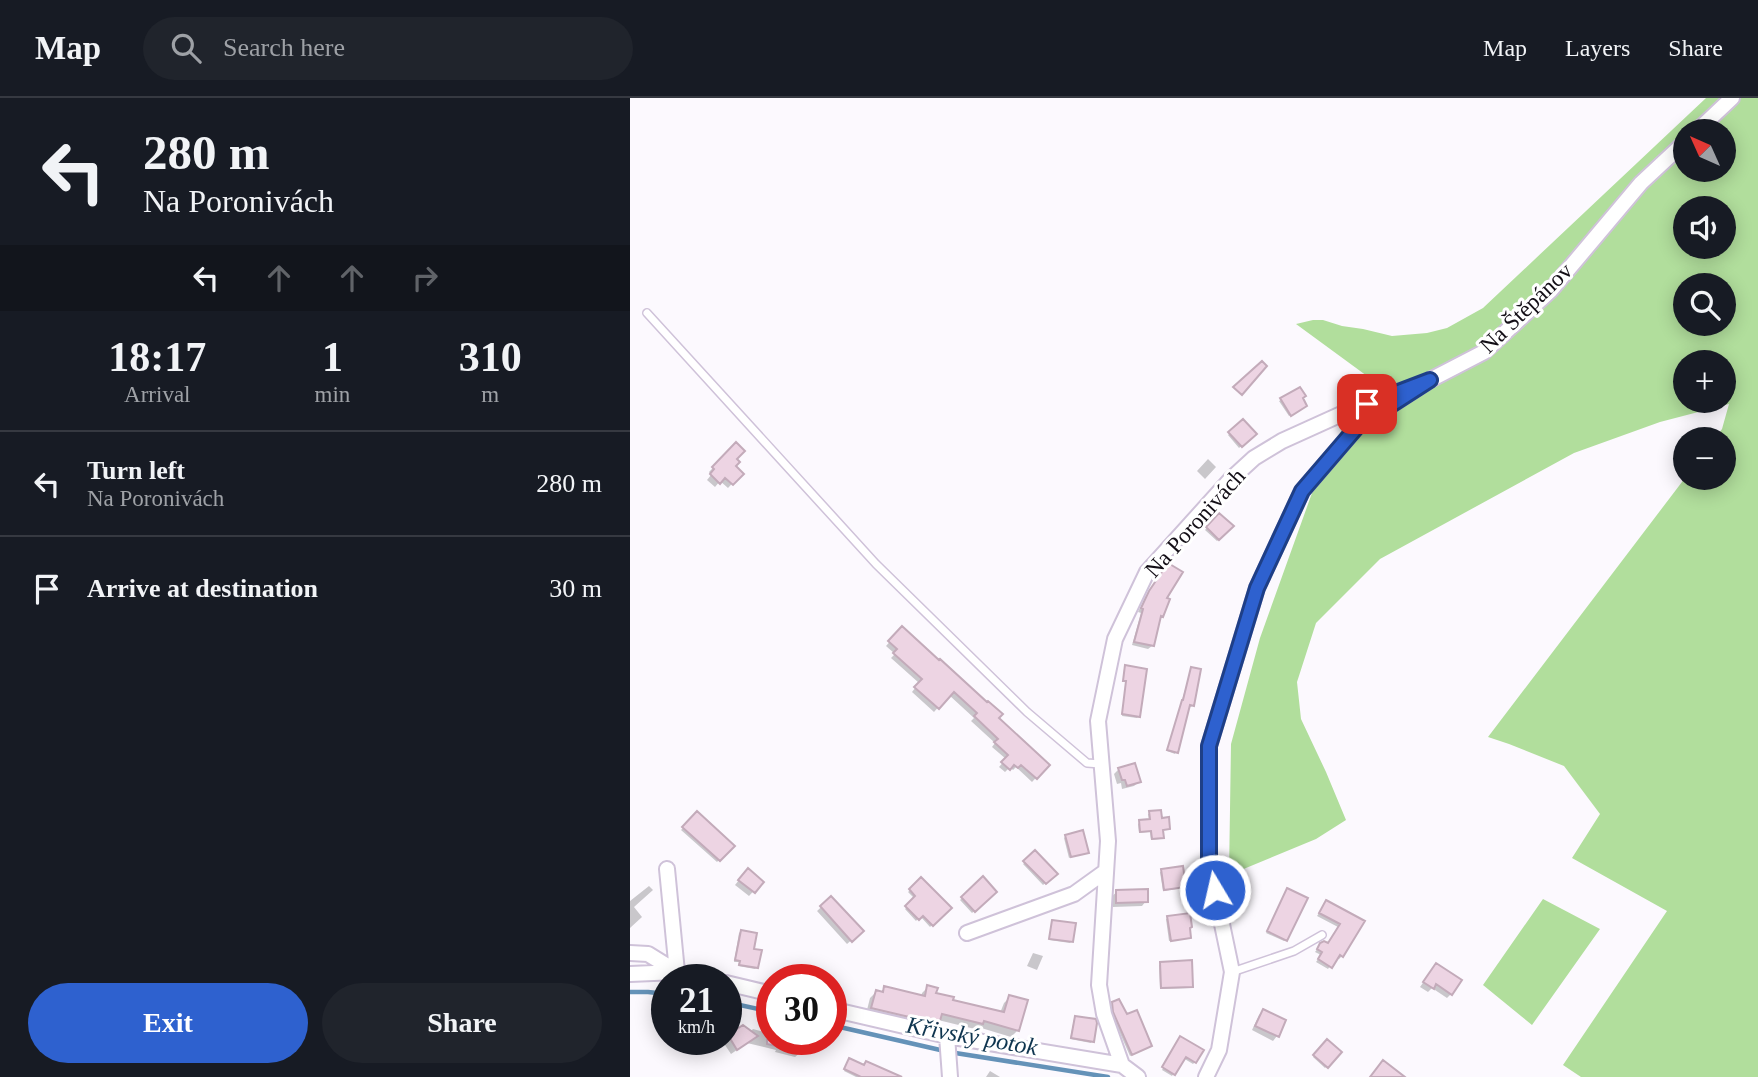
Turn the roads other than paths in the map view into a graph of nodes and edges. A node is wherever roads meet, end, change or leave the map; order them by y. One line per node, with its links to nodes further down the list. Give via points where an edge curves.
1 (1732, 98): 2 (street)
2 (1710, 119)
3 (1673, 153): 5 (street, Na Štěpánov, via 1551,290 1484,352)
4 (647, 313): 6 (lane, via 876,564 1027,712 1087,763)
5 (1430, 380): 6 (street, Na Poronivách, via 1346,412 1254,458 1147,572 1115,639 1098,721); 14 (street, Na Štěpánov, via 1357,427 1302,491 1257,588 1209,746 1209,862)
6 (1101, 764): 8 (street, Na Poronivách)
7 (667, 869): 13 (street)
8 (1106, 871): 9 (street, via 1074,894); 19 (street, Na Poronivách, via 1099,985)
9 (967, 933)
10 (1322, 934): 14 (lane, via 1294,951)
11 (630, 953): 12 (street, via 648,954)
12 (664, 964)
13 (676, 964)
14 (1232, 972): 22 (street, Na Štěpánov, via 1219,1050)
15 (651, 973): 16 (street)
16 (630, 974)
17 (847, 1013): 18 (street)
18 (948, 1041): 19 (street); 20 (street)
19 (1122, 1065): 21 (street)
20 (950, 1077)
21 (1138, 1077)
22 (1206, 1077)

